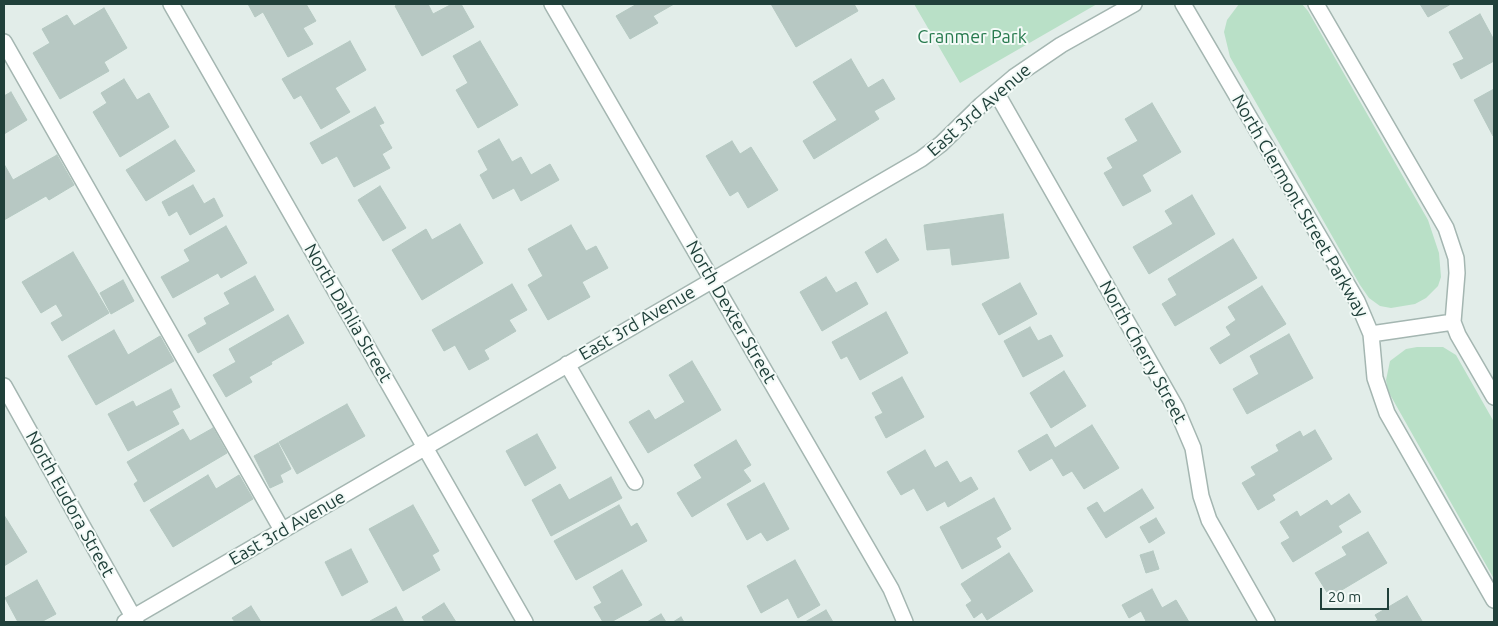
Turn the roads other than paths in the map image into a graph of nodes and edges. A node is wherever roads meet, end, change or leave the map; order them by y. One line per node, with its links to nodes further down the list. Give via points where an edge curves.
1 (171, 4): 14 (street, North Dahlia Street)
2 (552, 4): 8 (street, North Dexter Street)
3 (1134, 4): 7 (street, East 3rd Avenue, via 1060,45)
4 (1183, 4): 10 (street, North Clermont Street Parkway, via 1357,302)
5 (1316, 4): 9 (street, via 1449,235 1457,273)
6 (4, 42): 16 (street)
7 (996, 92): 8 (street, East 3rd Avenue, via 921,159); 21 (street, North Cherry Street, via 1176,408 1190,440 1209,520)
8 (712, 279): 11 (street, East 3rd Avenue); 20 (street, North Dexter Street, via 891,589)
9 (1453, 322): 10 (street); 13 (street)
10 (1371, 334): 17 (street, North Clermont Street Parkway, via 1375,378 1387,413)
11 (567, 364): 14 (street, East 3rd Avenue); 15 (street)
12 (4, 386): 18 (street, North Eudora Street)
13 (1494, 397)
14 (424, 448): 16 (street, East 3rd Avenue); 19 (street, North Dahlia Street)
15 (635, 482)
16 (282, 530): 18 (street, East 3rd Avenue)
17 (1494, 600)
18 (131, 621)
19 (525, 622)
20 (905, 622)
21 (1267, 622)

